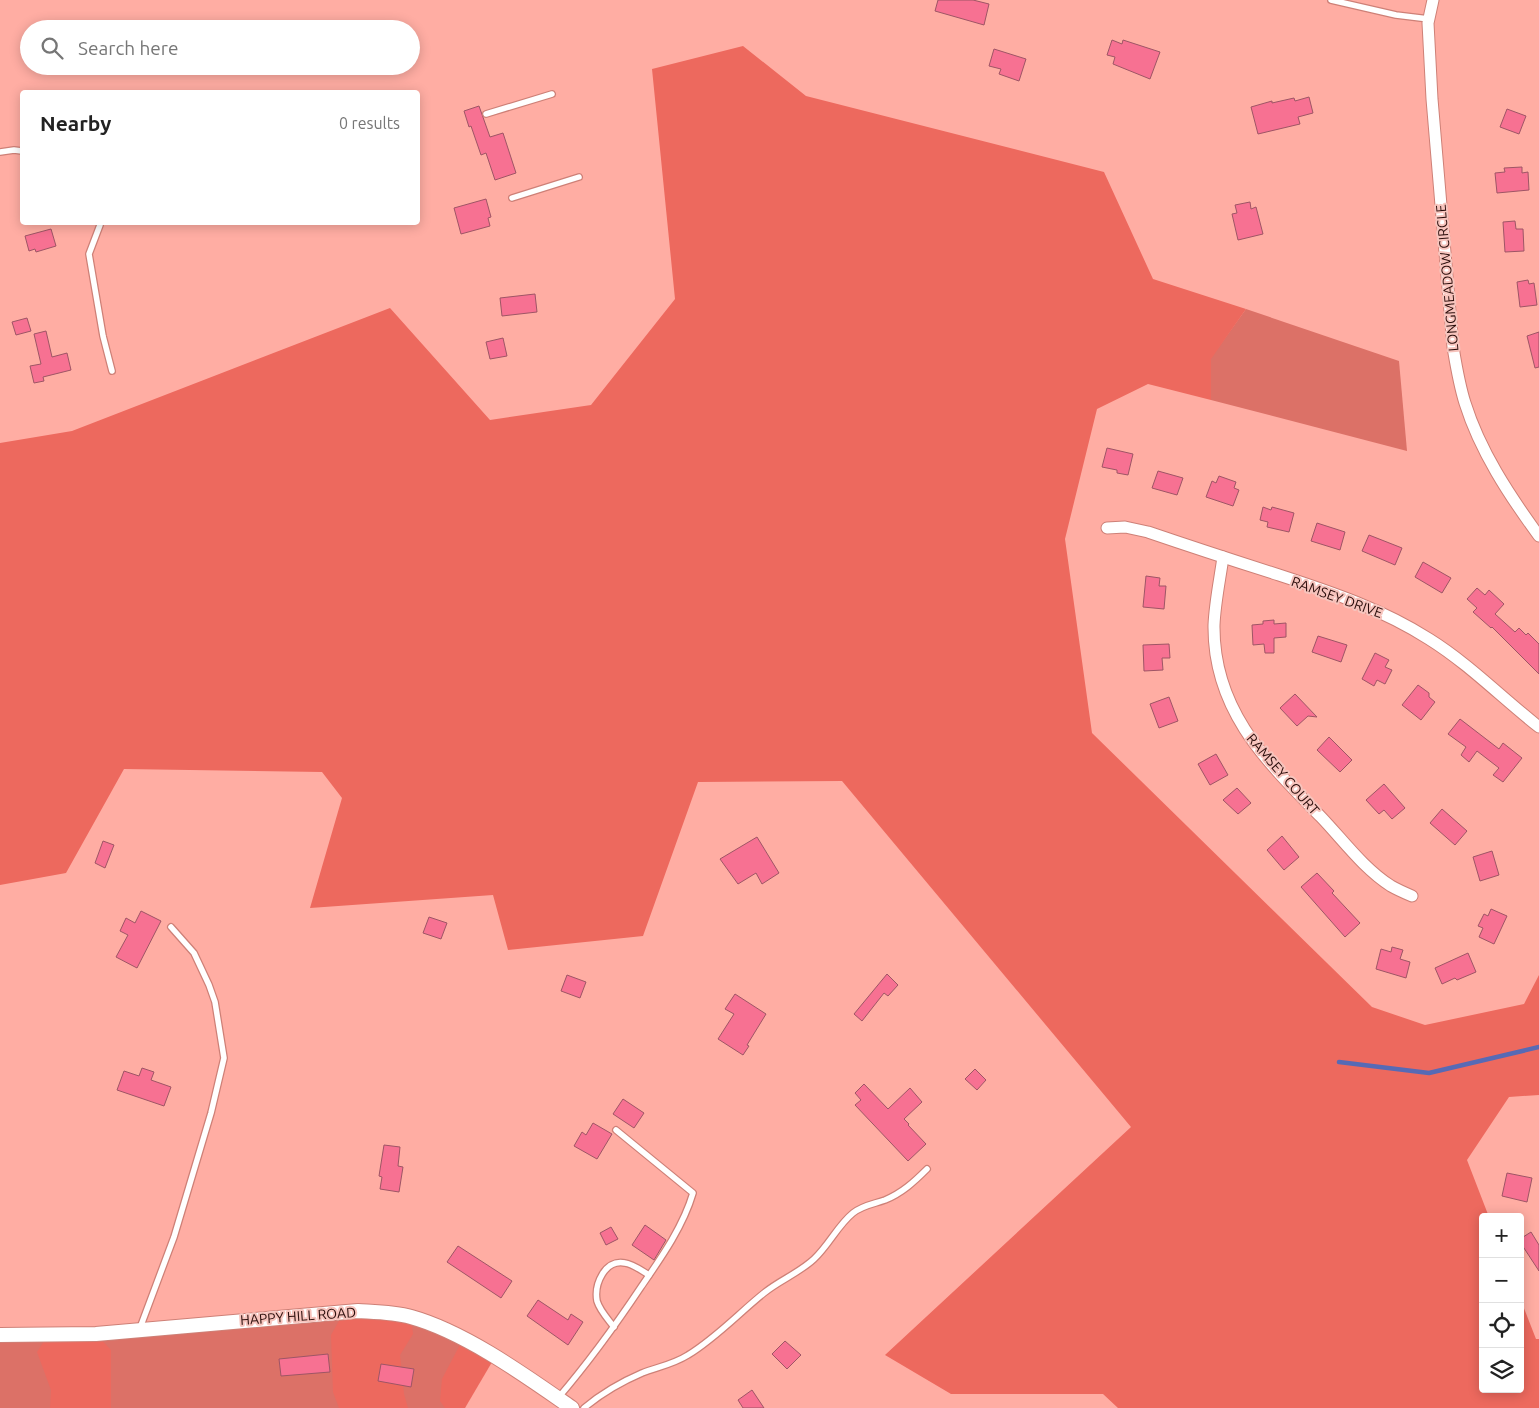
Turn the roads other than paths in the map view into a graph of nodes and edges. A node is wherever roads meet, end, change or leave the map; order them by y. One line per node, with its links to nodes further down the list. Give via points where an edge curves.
1 (1332, 0): 3 (lane)
2 (1433, 0): 3 (street, LONGMEADOW CIRCLE)
3 (1429, 19): 13 (street, LONGMEADOW CIRCLE, via 1432,99 1458,378 1476,432)
4 (552, 94): 5 (lane)
5 (486, 114)
6 (20, 151): 7 (lane)
7 (0, 152)
8 (579, 177): 9 (lane)
9 (512, 198)
10 (100, 225): 11 (lane, via 89,254)
11 (112, 371)
12 (1107, 528): 14 (street, RAMSEY DRIVE, via 1125,527 1148,532)
13 (1539, 536)
14 (1223, 557): 15 (street, RAMSEY DRIVE, via 1351,599 1391,617 1430,639); 16 (street, RAMSEY COURT, via 1215,617 1216,653 1230,703 1244,729 1260,753 1372,871)
15 (1539, 727)
16 (1412, 896)
17 (171, 927): 22 (lane, via 194,953 209,985 224,1058 174,1237)
18 (616, 1130): 20 (lane, via 693,1193 675,1233)
19 (927, 1169): 26 (lane, via 899,1193 861,1207 852,1214 816,1258 766,1291 687,1356 620,1383)
20 (650, 1275): 21 (lane); 21 (lane, via 628,1263 618,1262 604,1271 596,1292 597,1302)
21 (614, 1327): 24 (lane)
22 (139, 1330): 23 (street, HAPPY HILL ROAD, via 96,1334); 24 (street, HAPPY HILL ROAD, via 358,1311 385,1312 411,1317 478,1346)
23 (0, 1334)
24 (558, 1398): 25 (street, HAPPY HILL ROAD)
25 (572, 1408)
26 (584, 1408)

